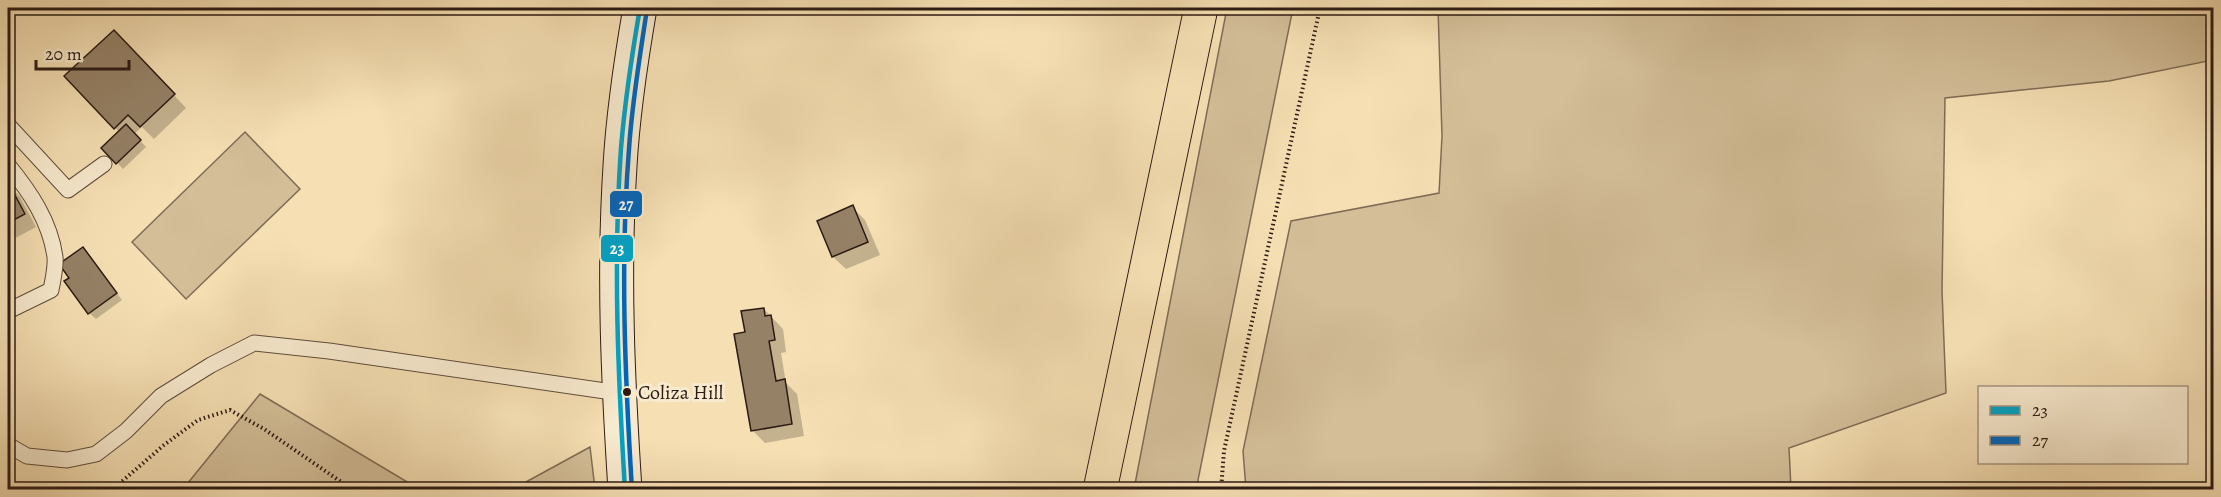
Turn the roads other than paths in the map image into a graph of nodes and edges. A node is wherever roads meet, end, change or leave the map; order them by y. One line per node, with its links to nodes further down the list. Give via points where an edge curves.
1 (640, 8): 7 (street, via 620,164 616,261)
2 (1201, 8): 10 (highway)
3 (8, 125): 4 (lane, via 68,190)
4 (104, 164)
5 (8, 165): 6 (lane, via 47,225 55,258 51,290)
6 (8, 311)
7 (619, 393): 8 (lane, via 255,343 211,364 161,396 96,454 67,460 27,456); 9 (street)
8 (8, 445)
9 (626, 489)
10 (1100, 489)

